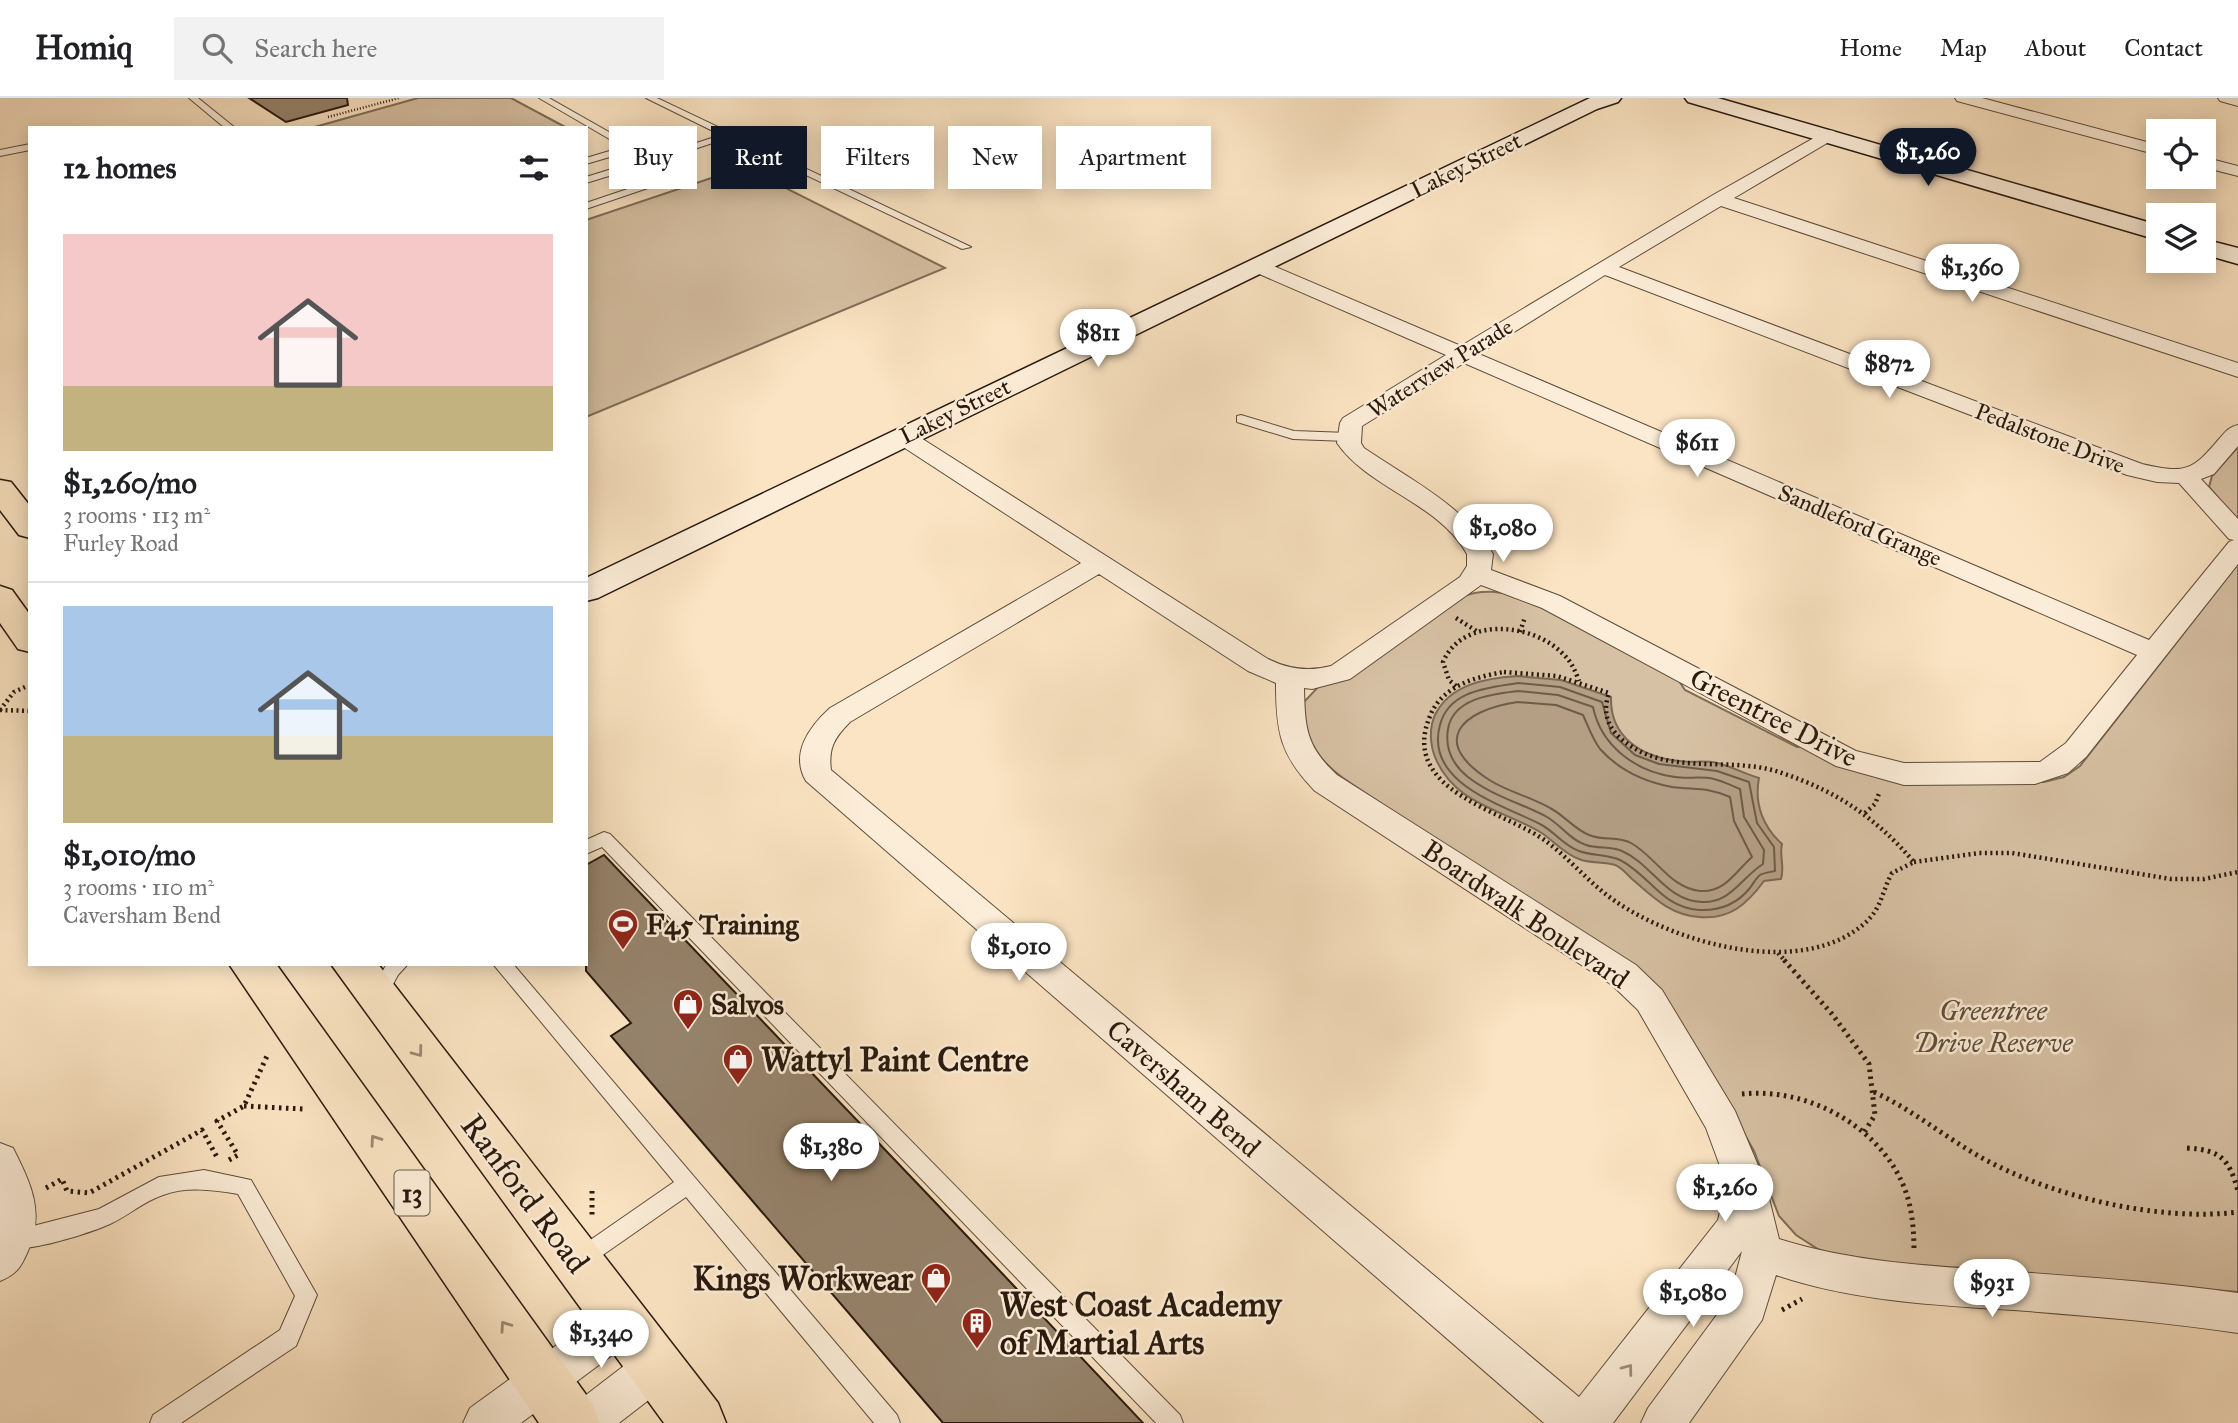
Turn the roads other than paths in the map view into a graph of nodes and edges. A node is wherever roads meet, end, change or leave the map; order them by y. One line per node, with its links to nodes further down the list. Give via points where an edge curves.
1 (193, 98): 9 (lane)
2 (543, 98): 12 (lane)
3 (650, 98): 10 (lane)
4 (1963, 98): 14 (street)
5 (2226, 98): 8 (street)
6 (1702, 99): 11 (street)
7 (1600, 100): 30 (street, Lakey Street)
8 (2238, 101)
9 (228, 126)
10 (711, 126)
11 (1828, 135): 24 (street, Waterview Parade); 26 (street)
12 (609, 136)
13 (28, 147): 15 (lane)
14 (2146, 147)
15 (0, 153)
16 (609, 154): 17 (lane)
17 (588, 160)
18 (2216, 166): 20 (street)
19 (807, 172): 27 (lane)
20 (2238, 172)
21 (609, 173): 22 (lane)
22 (588, 179)
23 (636, 189): 25 (lane)
24 (1719, 200): 31 (street, Waterview Parade); 33 (street)
25 (588, 205)
26 (2146, 229)
27 (966, 247)
28 (2216, 250): 29 (street)
29 (2238, 256)
30 (1257, 265): 32 (street, Sandleford Grange); 36 (street, Lakey Street)
31 (1603, 268): 32 (street, Waterview Parade); 38 (street, Pedalstone Drive, via 2135,470)
32 (1463, 354): 37 (street, Waterview Parade, via 1351,423); 48 (street, Sandleford Grange)
33 (2238, 370)
34 (1241, 419): 37 (lane, via 1293,435)
35 (2238, 432): 38 (street, via 2206,469)
36 (902, 436): 43 (street); 45 (street, Lakey Street)
37 (1348, 437): 44 (street, Waterview Parade, via 1356,453 1467,533 1480,553)
38 (2186, 476): 41 (street)
39 (0, 489): 40 (main road)
40 (28, 525)
41 (2238, 534)
42 (2238, 547): 48 (street, Greentree Drive)
43 (1100, 563): 49 (street, via 1258,665); 71 (street, Caversham Bend, via 840,715 818,738 817,774)
44 (1477, 574): 48 (street, Greentree Drive, via 1551,601 1847,759 1903,774 2050,771 2076,750); 49 (street, via 1340,673 1312,680)
45 (588, 590)
46 (0, 597): 47 (main road)
47 (28, 638)
48 (2154, 652)
49 (1290, 676): 55 (street, Boardwalk Boulevard, via 1291,731 1295,748 1308,767 1624,975 1650,1000 1722,1122)
50 (588, 847): 70 (lane, via 604,838)
51 (252, 966): 63 (main road, 13, one-way to 51)
52 (504, 966): 56 (lane)
53 (376, 975): 59 (main road, Ranford Road, one-way to 59)
54 (0, 1160): 57 (street, via 20,1220)
55 (1746, 1182): 58 (street, Boardwalk Boulevard); 72 (street, one-way to 55, via 1736,1228)
56 (688, 1184): 59 (lane); 69 (lane)
57 (6, 1251): 64 (lane, via 104,1217 159,1186 204,1179 244,1186 306,1295 288,1338)
58 (1762, 1252): 60 (street, via 1831,1272 2175,1302); 73 (street, Boardwalk Boulevard, via 1748,1306)
59 (578, 1261): 61 (main road, Ranford Road)
60 (2238, 1312)
61 (624, 1321): 62 (main road, Ranford Road); 63 (street)
62 (657, 1367): 67 (street); 68 (main road, Ranford Road)
63 (543, 1381): 65 (street); 66 (main road, 13)
64 (161, 1423)
65 (485, 1423)
66 (572, 1423)
67 (584, 1423)
68 (698, 1423)
69 (889, 1423)
70 (1172, 1423)
71 (1577, 1423)
72 (1586, 1423)
73 (1663, 1423)

